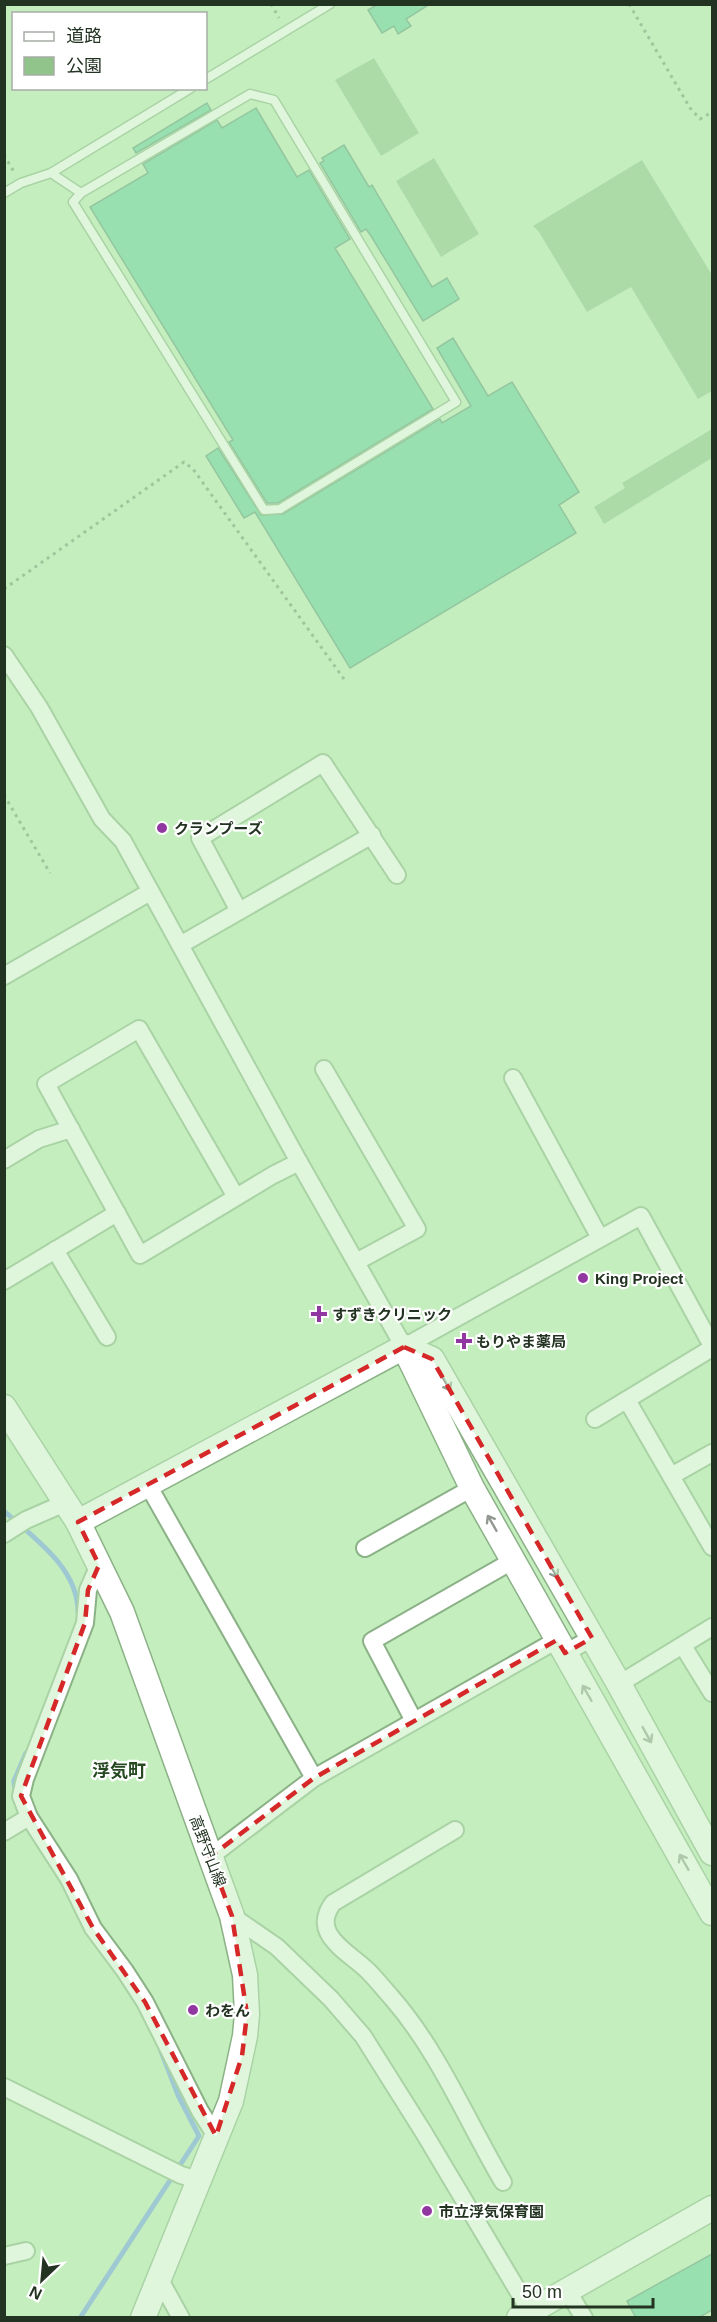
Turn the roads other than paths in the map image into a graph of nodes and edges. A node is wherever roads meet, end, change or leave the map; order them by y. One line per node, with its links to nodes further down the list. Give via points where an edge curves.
1 (330, 4): 2 (lane)
2 (207, 79)
3 (187, 90): 4 (lane)
4 (51, 173): 5 (lane); 6 (lane)
5 (4, 193)
6 (81, 193): 6 (lane, via 250,94 274,100 456,402 280,509 264,510 73,202)
7 (4, 655): 10 (street, via 39,707 102,819 123,841)
8 (372, 835): 9 (street); 11 (street); 11 (street, via 323,763 200,838)
9 (398, 875)
10 (150, 892): 12 (street); 13 (street)
11 (239, 911): 12 (street)
12 (180, 945): 18 (street)
13 (4, 976)
14 (324, 1069): 23 (street, via 417,1229)
15 (513, 1078): 21 (street)
16 (71, 1129): 17 (street, via 39,1139); 19 (street, via 46,1084 139,1029); 20 (street)
17 (4, 1160)
18 (299, 1162): 19 (street); 23 (street)
19 (236, 1197): 20 (street, via 140,1255)
20 (117, 1214): 22 (street)
21 (600, 1239): 26 (street); 27 (street, via 641,1216)
22 (55, 1250): 24 (street); 25 (street)
23 (356, 1262): 26 (street)
24 (4, 1281)
25 (107, 1337)
26 (404, 1347): 33 (street); 34 (street); 42 (street, one-way to 42, via 432,1359)
27 (712, 1347): 28 (street)
28 (627, 1400): 30 (street); 32 (street)
29 (4, 1407): 35 (street, 高野守山線)
30 (595, 1419)
31 (712, 1453): 32 (street)
32 (671, 1476): 37 (street)
33 (148, 1485): 35 (street); 48 (street)
34 (472, 1488): 38 (street); 39 (street, one-way to 34)
35 (71, 1513): 36 (street, via 26,1520); 40 (street, 高野守山線)
36 (4, 1534)
37 (712, 1547)
38 (365, 1548)
39 (513, 1560): 44 (street); 47 (street, via 372,1641)
40 (99, 1565): 49 (street, via 88,1590 85,1623 26,1779); 52 (street, 高野守山線, via 129,1632)
41 (712, 1628): 43 (street)
42 (592, 1638): 44 (street); 45 (street)
43 (683, 1646): 45 (street); 46 (street)
44 (561, 1647): 47 (street); 53 (street, one-way to 44)
45 (619, 1684): 51 (street, one-way to 51)
46 (712, 1693)
47 (414, 1721): 48 (street)
48 (314, 1778): 52 (street)
49 (19, 1823): 56 (street, via 69,1879 93,1928 145,2002)
50 (455, 1830): 58 (street, via 333,1903 327,1911 326,1923 328,1933 408,2016)
51 (712, 1853)
52 (210, 1857): 54 (street, 高野守山線)
53 (712, 1913)
54 (232, 1916): 56 (street, 高野守山線, via 247,2014 231,2101); 64 (street, via 277,1947 363,2036 430,2143)
55 (4, 2087): 57 (street)
56 (216, 2136): 57 (street, 高野守山線)
57 (183, 2175): 62 (street, 高野守山線)
58 (503, 2182)
59 (712, 2208): 63 (street)
60 (26, 2251): 61 (street)
61 (4, 2256)
62 (159, 2278): 65 (street, 高野守山線); 66 (street)
63 (567, 2290): 64 (street); 67 (street)
64 (524, 2314)
65 (143, 2318)
66 (182, 2318)
67 (584, 2318)

